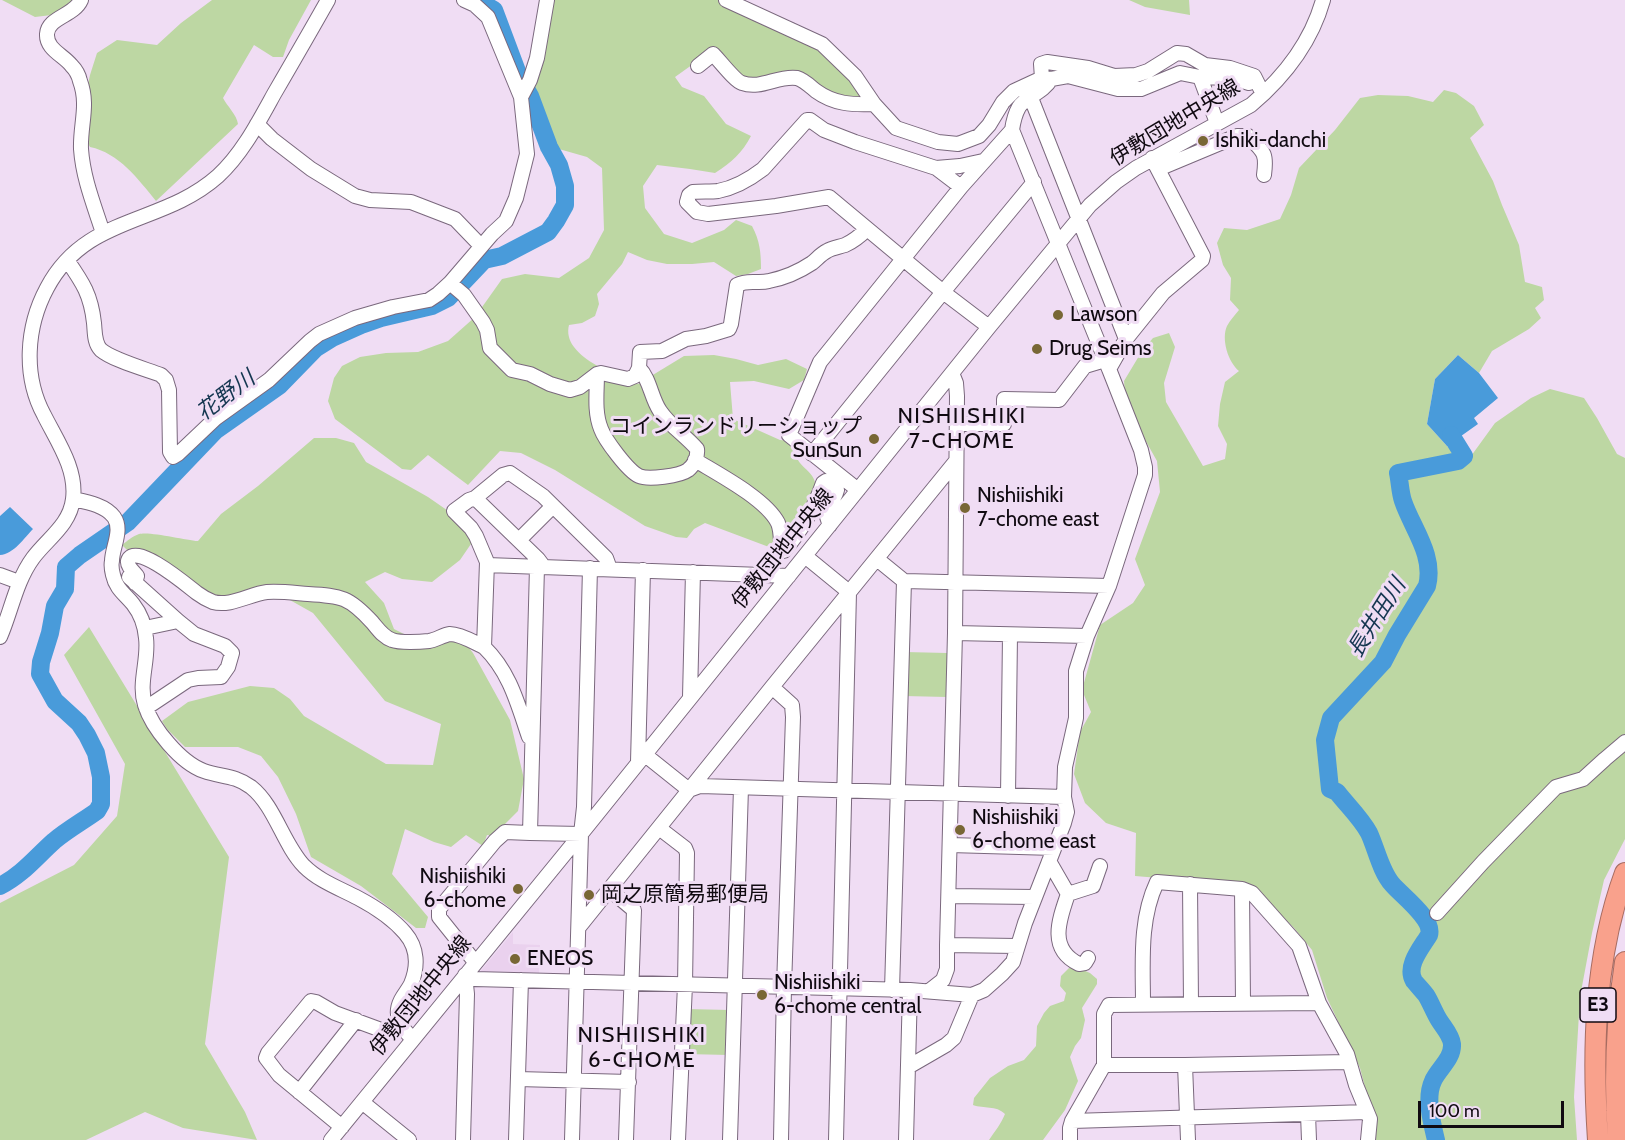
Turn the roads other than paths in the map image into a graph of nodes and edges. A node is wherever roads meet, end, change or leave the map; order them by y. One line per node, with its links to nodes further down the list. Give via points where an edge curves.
1 (81, 0): 25 (street, via 71,13 52,22 47,40 72,65 80,81 86,105 81,146 83,170)
2 (328, 0): 15 (street)
3 (464, 0): 11 (street, via 488,17)
4 (547, 0): 11 (street, via 537,58)
5 (726, 0): 13 (street, via 822,44 855,76)
6 (1323, 0): 10 (street, 伊敷団地中央線, via 1301,50 1286,70)
7 (698, 66): 13 (street, via 713,54 740,83 800,78 826,98)
8 (1200, 77): 9 (street, via 1180,73 1141,89 1118,89 1068,76); 10 (street, via 1233,78); 14 (street)
9 (1046, 79): 10 (street, via 1041,64 1047,62 1114,75 1136,75 1177,54 1186,54 1205,65 1254,76); 12 (street, via 1047,87); 13 (street, via 1014,91 979,136 958,144 938,142 896,128)
10 (1261, 90): 14 (street, 伊敷団地中央線, via 1251,105)
11 (521, 97): 27 (street, via 527,154 516,198 506,221)
12 (1031, 98): 16 (street, via 1020,105); 23 (street)
13 (874, 104)
14 (1217, 123): 18 (street, 伊敷団地中央線)
15 (257, 124): 25 (street, via 231,162 201,190); 27 (street, via 311,170 355,195 370,200 411,202 454,219)
16 (1012, 130): 17 (street); 21 (street)
17 (984, 160): 19 (street); 22 (street)
18 (1155, 163): 20 (street, via 1237,136 1248,136 1266,158); 23 (street, 伊敷団地中央線, via 1116,182); 33 (street, via 1203,256 1163,293)
19 (936, 168): 22 (street); 24 (street, via 855,142 807,120 754,176 722,190 693,192 687,200 697,212 708,214 829,197)
20 (1264, 175)
21 (1034, 182): 26 (street); 31 (street)
22 (961, 187): 28 (street)
23 (1078, 219): 26 (street, 伊敷団地中央線); 33 (street)
24 (867, 229): 28 (street); 35 (street, via 848,244 828,249 812,263 782,277 737,285 729,329 686,339 662,351 640,352)
25 (103, 233): 29 (street)
26 (1058, 243): 32 (street, 伊敷団地中央線); 34 (street)
27 (482, 246): 30 (street)
28 (903, 258): 31 (street); 39 (street, via 820,362 789,435)
29 (67, 260): 30 (street, via 92,306 98,345 110,356 166,380 173,457 319,334 355,318 429,300); 43 (street, via 39,305 30,344 30,364 42,412 70,469)
30 (455, 288): 37 (street, via 483,322 490,348 512,370 570,390)
31 (943, 292): 32 (street); 39 (street)
32 (989, 327): 36 (street, 伊敷団地中央線)
33 (1126, 339): 34 (street)
34 (1107, 364): 38 (street, via 1085,366 1059,400 1004,399 1004,424); 63 (street, via 1145,467)
35 (639, 368): 37 (street, via 628,379); 40 (street, via 658,410 697,449)
36 (952, 373): 38 (street, via 956,383); 42 (street, 伊敷団地中央線)
37 (597, 374): 40 (street, via 600,427 634,473 646,478 683,473)
38 (957, 424): 41 (street)
39 (812, 454): 42 (street)
40 (695, 460): 46 (street, via 747,491 768,511 780,530 782,551 802,529 826,481 837,490 826,508)
41 (957, 461): 49 (street); 61 (street)
42 (858, 490): 46 (street, 伊敷団地中央線)
43 (74, 498): 50 (street, via 96,504 116,519); 60 (street, via 64,522 33,557)
44 (476, 498): 45 (street, via 510,473); 47 (street); 51 (street, via 454,512 476,536)
45 (553, 506): 47 (street); 54 (street, via 606,558)
46 (830, 525): 48 (street, 伊敷団地中央線)
47 (519, 540): 52 (street)
48 (804, 556): 58 (street, 伊敷団地中央線); 64 (street)
49 (877, 559): 59 (street); 64 (street)
50 (111, 562): 62 (street); 66 (street, via 115,582 137,610)
51 (487, 565): 52 (street); 71 (street)
52 (541, 567): 53 (street); 76 (street)
53 (590, 568): 54 (street); 88 (street)
54 (610, 569): 55 (street)
55 (643, 570): 56 (street); 77 (street)
56 (693, 572): 58 (street); 73 (street)
57 (0, 575): 60 (street)
58 (789, 576): 73 (street, 伊敷団地中央線)
59 (904, 581): 61 (street); 82 (street)
60 (20, 582): 70 (street)
61 (955, 582): 63 (street); 67 (street)
62 (135, 583): 65 (street); 71 (street, via 137,576 128,562 134,555 140,555 215,603 267,592 342,597 385,637 395,641 430,641 450,634)
63 (1109, 586): 69 (street)
64 (849, 592): 72 (street); 81 (street)
65 (178, 621): 66 (street); 74 (street, via 194,634 225,646 232,653 228,667 221,677 188,680)
66 (144, 628): 74 (street)
67 (955, 633): 68 (street); 83 (street)
68 (1010, 634): 69 (street); 84 (street)
69 (1087, 636): 85 (street, via 1076,671 1076,718 1067,754)
70 (0, 638)
71 (484, 647): 76 (street, via 507,676)
72 (772, 687): 79 (street); 80 (street, via 792,705)
73 (690, 697): 77 (street, 伊敷団地中央線)
74 (146, 708): 123 (street, via 168,743 195,768 223,774 252,788 302,864 324,881 378,910 411,940 416,967 398,1009)
75 (1625, 742): 99 (street, via 1582,780 1556,787)
76 (531, 745): 87 (street)
77 (641, 758): 79 (street); 88 (street, 伊敷団地中央線)
78 (741, 788): 79 (street, via 700,786); 80 (street); 111 (street)
79 (688, 790): 86 (street)
80 (791, 790): 81 (street); 112 (street)
81 (845, 792): 82 (street); 113 (street)
82 (898, 792): 83 (street); 114 (street)
83 (951, 794): 84 (street); 89 (street)
84 (1008, 796): 85 (street)
85 (1064, 797): 90 (street, via 1067,812)
86 (659, 828): 94 (street); 110 (street, via 687,853)
87 (530, 833): 88 (street); 104 (street, via 505,832 440,909 439,917)
88 (581, 834): 100 (street); 104 (street, 伊敷団地中央線)
89 (950, 845): 90 (street); 97 (street)
90 (1052, 855): 96 (street); 98 (street)
91 (1100, 866): 96 (street, via 1093,886)
92 (1625, 873): 154 (highway, E3, via 1612,914 1599,996)
93 (1190, 884): 95 (street); 119 (street, via 1157,882 1150,897 1143,935); 120 (street)
94 (609, 889): 100 (street); 109 (street, via 634,910)
95 (1242, 889): 118 (street, via 1252,894 1299,946); 121 (street)
96 (1068, 894): 103 (street, via 1058,923 1058,939 1071,960 1079,964)
97 (949, 896): 98 (street); 101 (street)
98 (1035, 897): 102 (street)
99 (1437, 913)
100 (579, 927): 108 (street)
101 (947, 945): 102 (street); 116 (street, via 943,980)
102 (1017, 946): 117 (street, via 1013,962 1002,974)
103 (1088, 958)
104 (475, 962): 106 (street, 伊敷団地中央線)
105 (1625, 962): 155 (highway, E3, via 1616,1048)
106 (465, 975): 107 (street); 124 (street, 伊敷団地中央線); 141 (street)
107 (521, 980): 108 (street); 129 (street)
108 (577, 982): 109 (street); 130 (street)
109 (632, 984): 110 (street); 131 (street)
110 (685, 985): 111 (street); 145 (street)
111 (735, 986): 112 (street); 146 (street)
112 (784, 987): 113 (street); 147 (street)
113 (839, 988): 114 (street); 148 (street)
114 (892, 990): 115 (street)
115 (910, 990): 116 (street); 128 (street)
116 (929, 991): 117 (street)
117 (972, 995): 128 (street, via 954,1038)
118 (1319, 1003): 121 (street); 125 (street)
119 (1143, 1004): 120 (street); 126 (street, via 1109,1005 1104,1014)
120 (1191, 1004): 121 (street)
121 (1243, 1004)
122 (356, 1020): 123 (street, via 384,1031); 132 (street); 132 (street, via 311,1001 268,1053 266,1058 279,1075)
123 (402, 1028): 124 (street)
124 (413, 1039): 133 (street, 伊敷団地中央線)
125 (1348, 1062): 127 (street); 134 (street)
126 (1104, 1065): 127 (street); 137 (street)
127 (1185, 1065): 136 (street)
128 (908, 1067): 149 (street)
129 (518, 1079): 130 (street); 142 (street)
130 (574, 1081): 131 (street); 143 (street)
131 (628, 1083): 144 (street)
132 (299, 1092): 138 (street)
133 (362, 1102): 138 (street, 伊敷団地中央線); 140 (street)
134 (1367, 1112): 135 (street); 153 (street)
135 (1308, 1114): 136 (street); 152 (street)
136 (1187, 1118): 137 (street); 151 (street)
137 (1072, 1121): 150 (street)
138 (342, 1127): 139 (street, 伊敷団地中央線)
139 (331, 1140)
140 (409, 1140)
141 (463, 1140)
142 (516, 1140)
143 (572, 1140)
144 (626, 1140)
145 (678, 1140)
146 (730, 1140)
147 (781, 1140)
148 (836, 1140)
149 (906, 1140)
150 (1070, 1140)
151 (1188, 1140)
152 (1309, 1140)
153 (1368, 1140)
154 (1598, 1140)
155 (1618, 1140)

